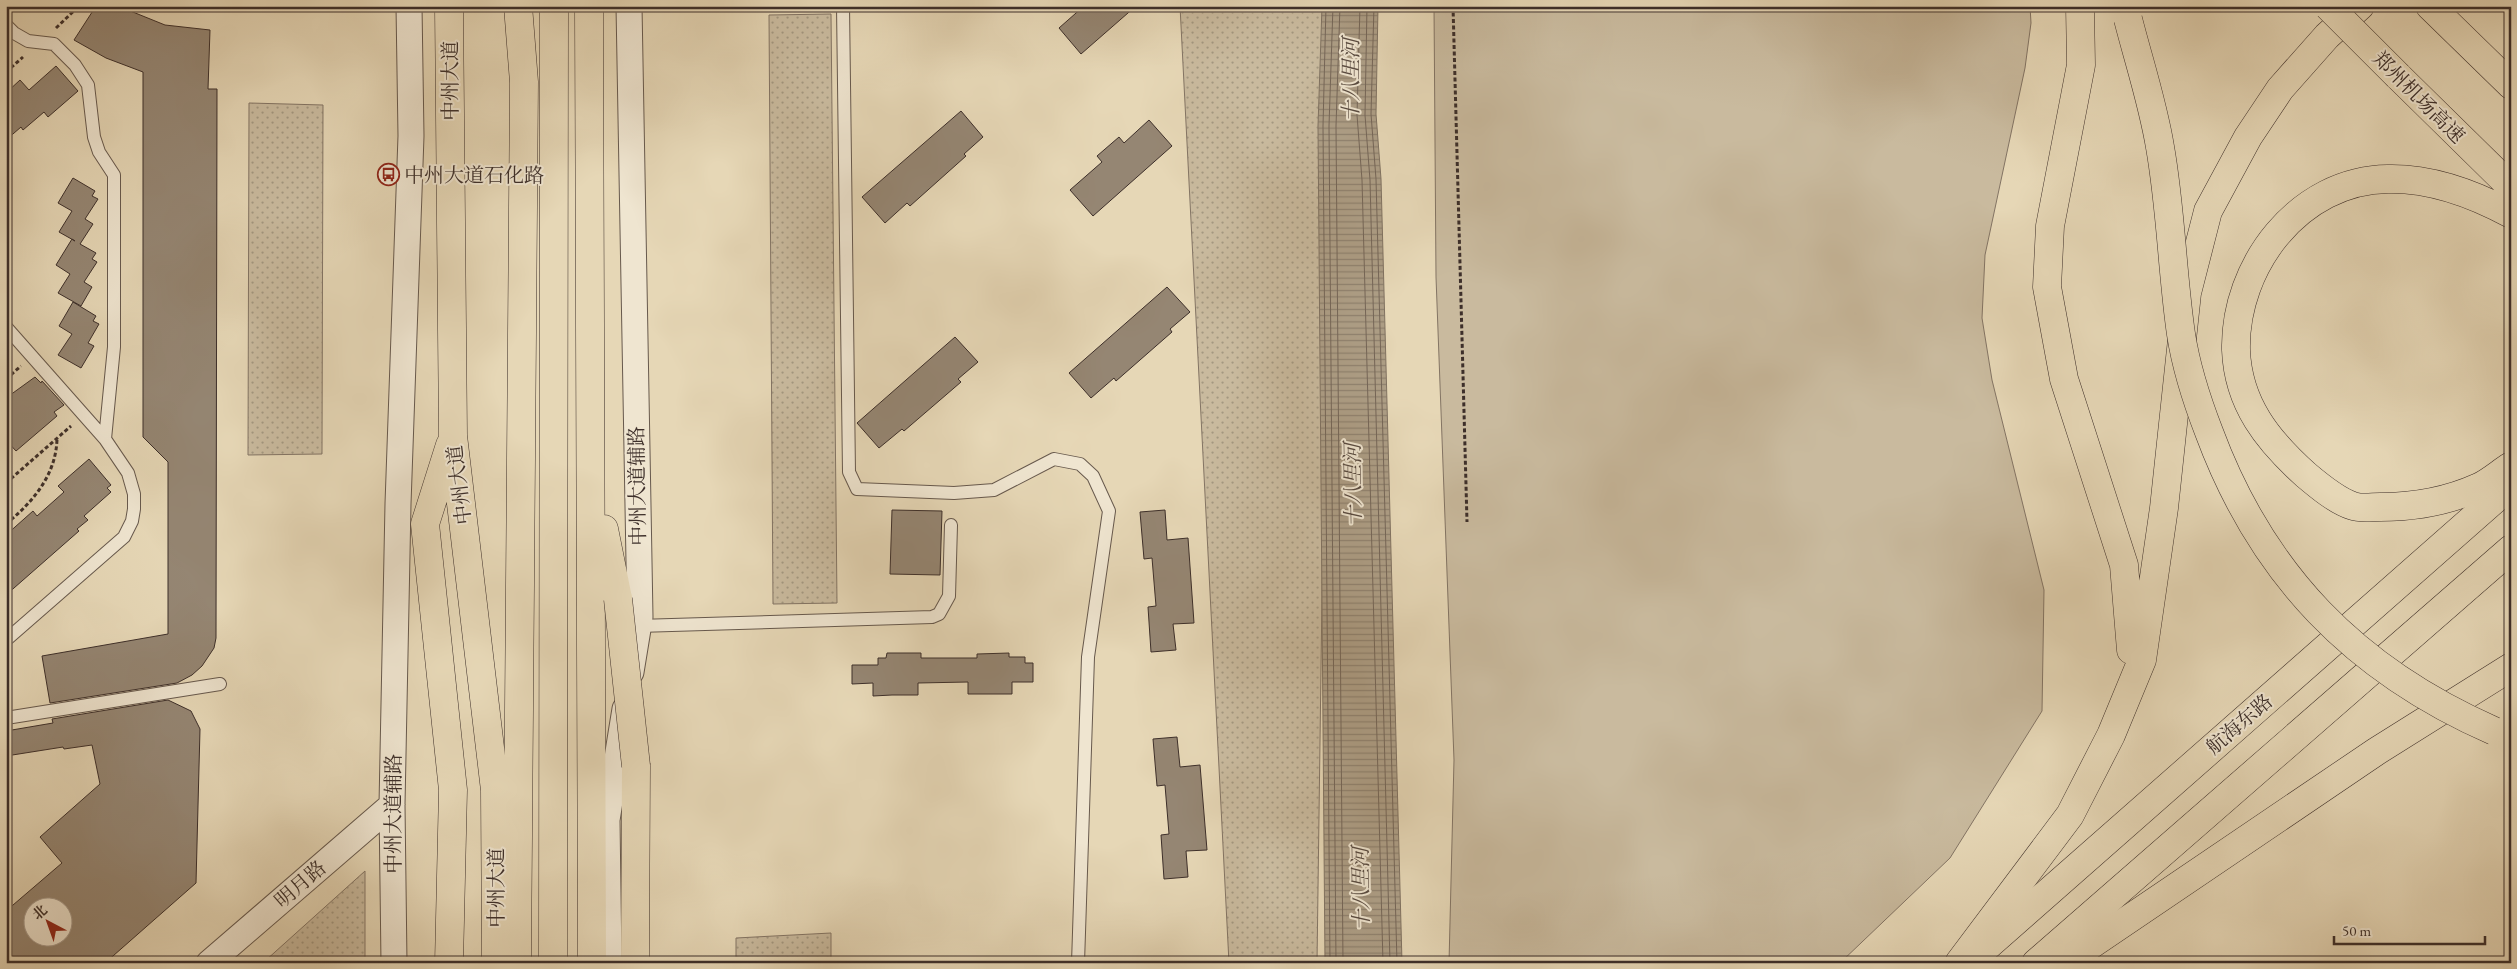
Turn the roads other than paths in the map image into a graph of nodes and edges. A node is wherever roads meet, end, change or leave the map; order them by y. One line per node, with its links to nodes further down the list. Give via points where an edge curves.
1 (409, 6): 32 (street, 中州大道辅路, via 411,136 398,504)
2 (449, 6): 18 (main road, 中州大道)
3 (518, 6): 34 (main road, 中州大道, via 524,82)
4 (554, 6): 33 (main road)
5 (589, 6): 21 (main road)
6 (629, 6): 25 (street, 中州大道辅路)
7 (843, 6): 42 (lane, via 849,472 857,489 954,493 994,490 1054,459 1080,464 1093,476 1109,511 1088,657)
8 (2080, 6): 29 (main road, via 2081,65 2050,226 2046,287 2064,379 2124,565 2131,650)
9 (2328, 6): 15 (main road, 郑州机场高速, bridge)
10 (2360, 6): 29 (main road, via 2327,36 2280,89 2248,137 2208,211 2187,293 2164,508 2142,660)
11 (2430, 6): 14 (main road)
12 (2125, 13): 31 (main road, bridge, via 2160,147 2181,335 2199,406 2246,516 2272,556 2313,607 2339,632 2415,691 2451,712)
13 (6, 26): 19 (lane, via 28,41 54,44 75,65 88,85 94,137 99,152 114,175 114,347)
14 (2511, 85)
15 (2511, 187)
16 (2511, 214): 20 (main road, via 2489,202 2426,182 2388,179 2326,195 2291,219 2263,251 2242,296 2236,352 2245,394 2264,432 2277,449 2320,487 2354,506 2410,507 2441,500 2481,486)
17 (6, 327): 19 (lane)
18 (453, 436): 37 (main road, via 425,524 453,790); 38 (main road, 中州大道, via 495,790)
19 (105, 439): 26 (lane, via 128,473 134,494 132,521 124,537)
20 (2511, 466)
21 (592, 468): 39 (main road); 41 (main road, bridge, via 618,599 636,766)
22 (2511, 485): 44 (main road, 航海东路)
23 (951, 525): 25 (lane, via 949,596 939,614 932,617)
24 (2511, 549): 45 (main road)
25 (638, 626): 40 (street, 中州大道辅路, via 607,820)
26 (6, 640)
27 (2511, 667): 46 (main road, via 2377,751)
28 (220, 684): 30 (lane)
29 (2127, 700): 43 (main road, via 2070,815)
30 (6, 718)
31 (2502, 734)
32 (392, 806): 35 (street, 明月路); 36 (street, 中州大道辅路)
33 (553, 952)
34 (517, 954)
35 (209, 963)
36 (394, 963)
37 (449, 963)
38 (496, 963)
39 (592, 963)
40 (609, 963)
41 (635, 963)
42 (1078, 963)
43 (1959, 963)
44 (1968, 963)
45 (2036, 963)
46 (2064, 963)

